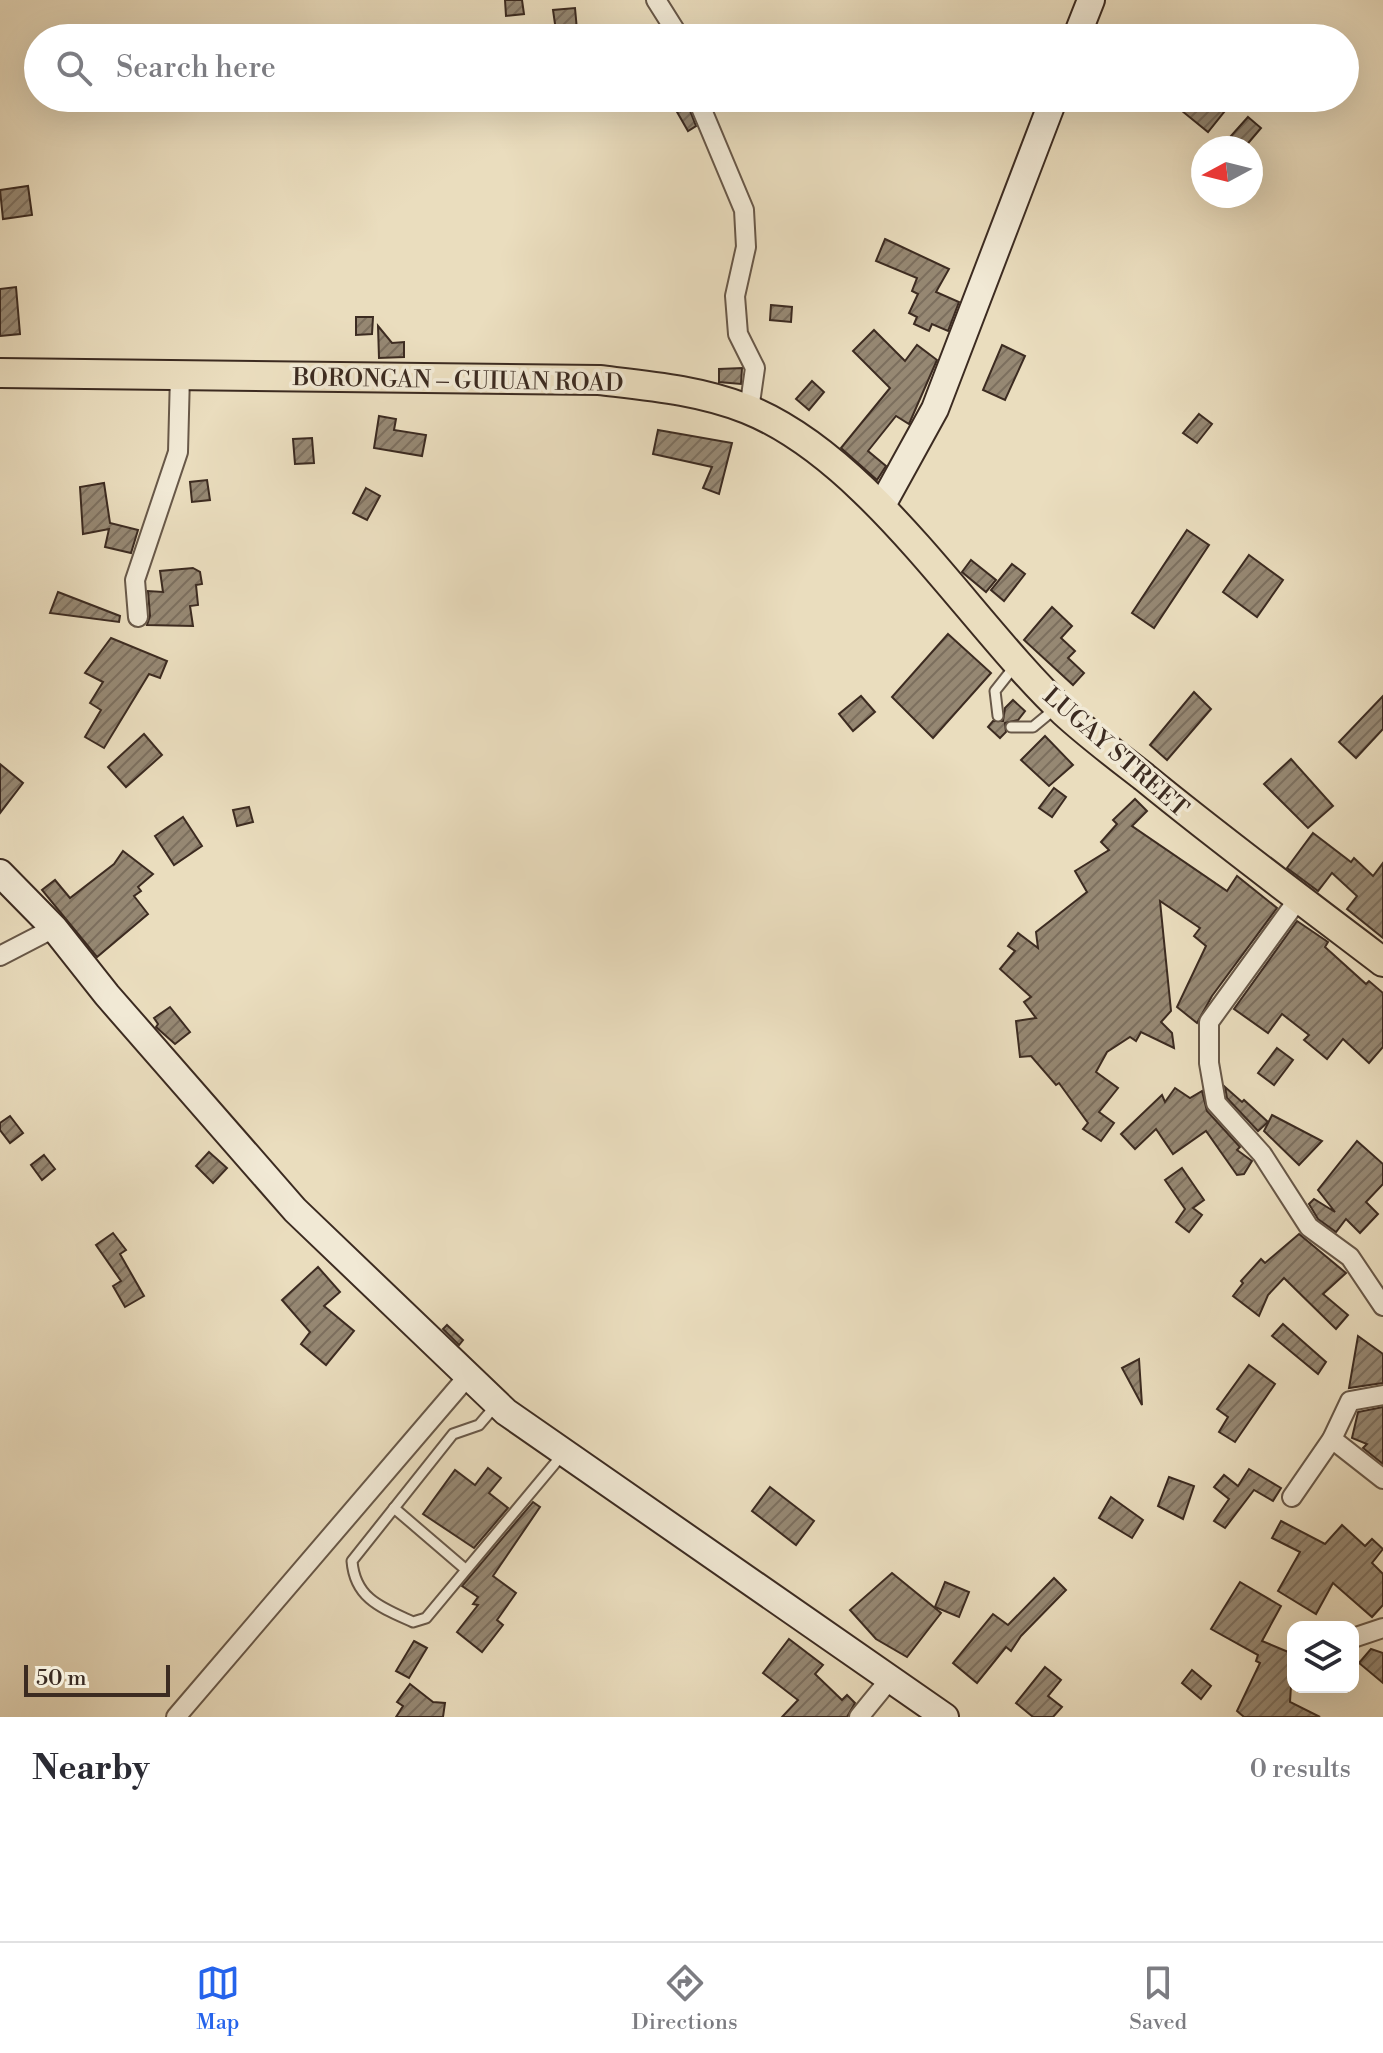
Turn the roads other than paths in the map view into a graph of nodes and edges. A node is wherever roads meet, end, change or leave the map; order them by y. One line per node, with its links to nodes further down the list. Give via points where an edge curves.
1 (656, 0): 3 (street)
2 (1091, 0): 4 (street)
3 (671, 24)
4 (1082, 24)
5 (703, 112): 9 (street, via 744,210 746,247 735,296 738,334 755,368)
6 (1049, 112): 10 (street, via 935,409)
7 (0, 373): 8 (main road, BORONGAN – GUIUAN ROAD)
8 (180, 375): 9 (main road, BORONGAN – GUIUAN ROAD, via 599,380 696,392); 11 (street, via 178,452 135,580)
9 (749, 410): 10 (main road, BORONGAN – GUIUAN ROAD, via 804,441)
10 (881, 507): 12 (main road, LUGAY STREET)
11 (138, 617)
12 (1018, 663): 13 (main road, LUGAY STREET); 14 (lane, via 995,691)
13 (1058, 706): 15 (lane, via 1033,727); 17 (main road, LUGAY STREET)
14 (998, 716)
15 (1011, 727)
16 (0, 873): 18 (street)
17 (1299, 898): 20 (main road, LUGAY STREET); 21 (street, via 1209,1022 1216,1103 1262,1154 1309,1227 1350,1257)
18 (54, 928): 19 (street); 22 (street, via 295,1210)
19 (0, 956)
20 (1383, 962)
21 (1383, 1306)
22 (468, 1376): 24 (street); 34 (street)
23 (1383, 1395): 25 (street, via 1350,1401)
24 (497, 1403): 26 (street); 29 (lane, via 479,1425 453,1434)
25 (1332, 1439): 27 (street); 28 (street)
26 (565, 1453): 30 (lane); 33 (street)
27 (1383, 1479)
28 (1292, 1497)
29 (394, 1508): 30 (lane); 30 (lane, via 352,1561 354,1578 368,1602 413,1622 426,1618)
30 (464, 1568)
31 (1383, 1628): 32 (street)
32 (1359, 1636)
33 (890, 1679): 35 (street); 36 (street)
34 (176, 1717)
35 (859, 1717)
36 (945, 1717)

